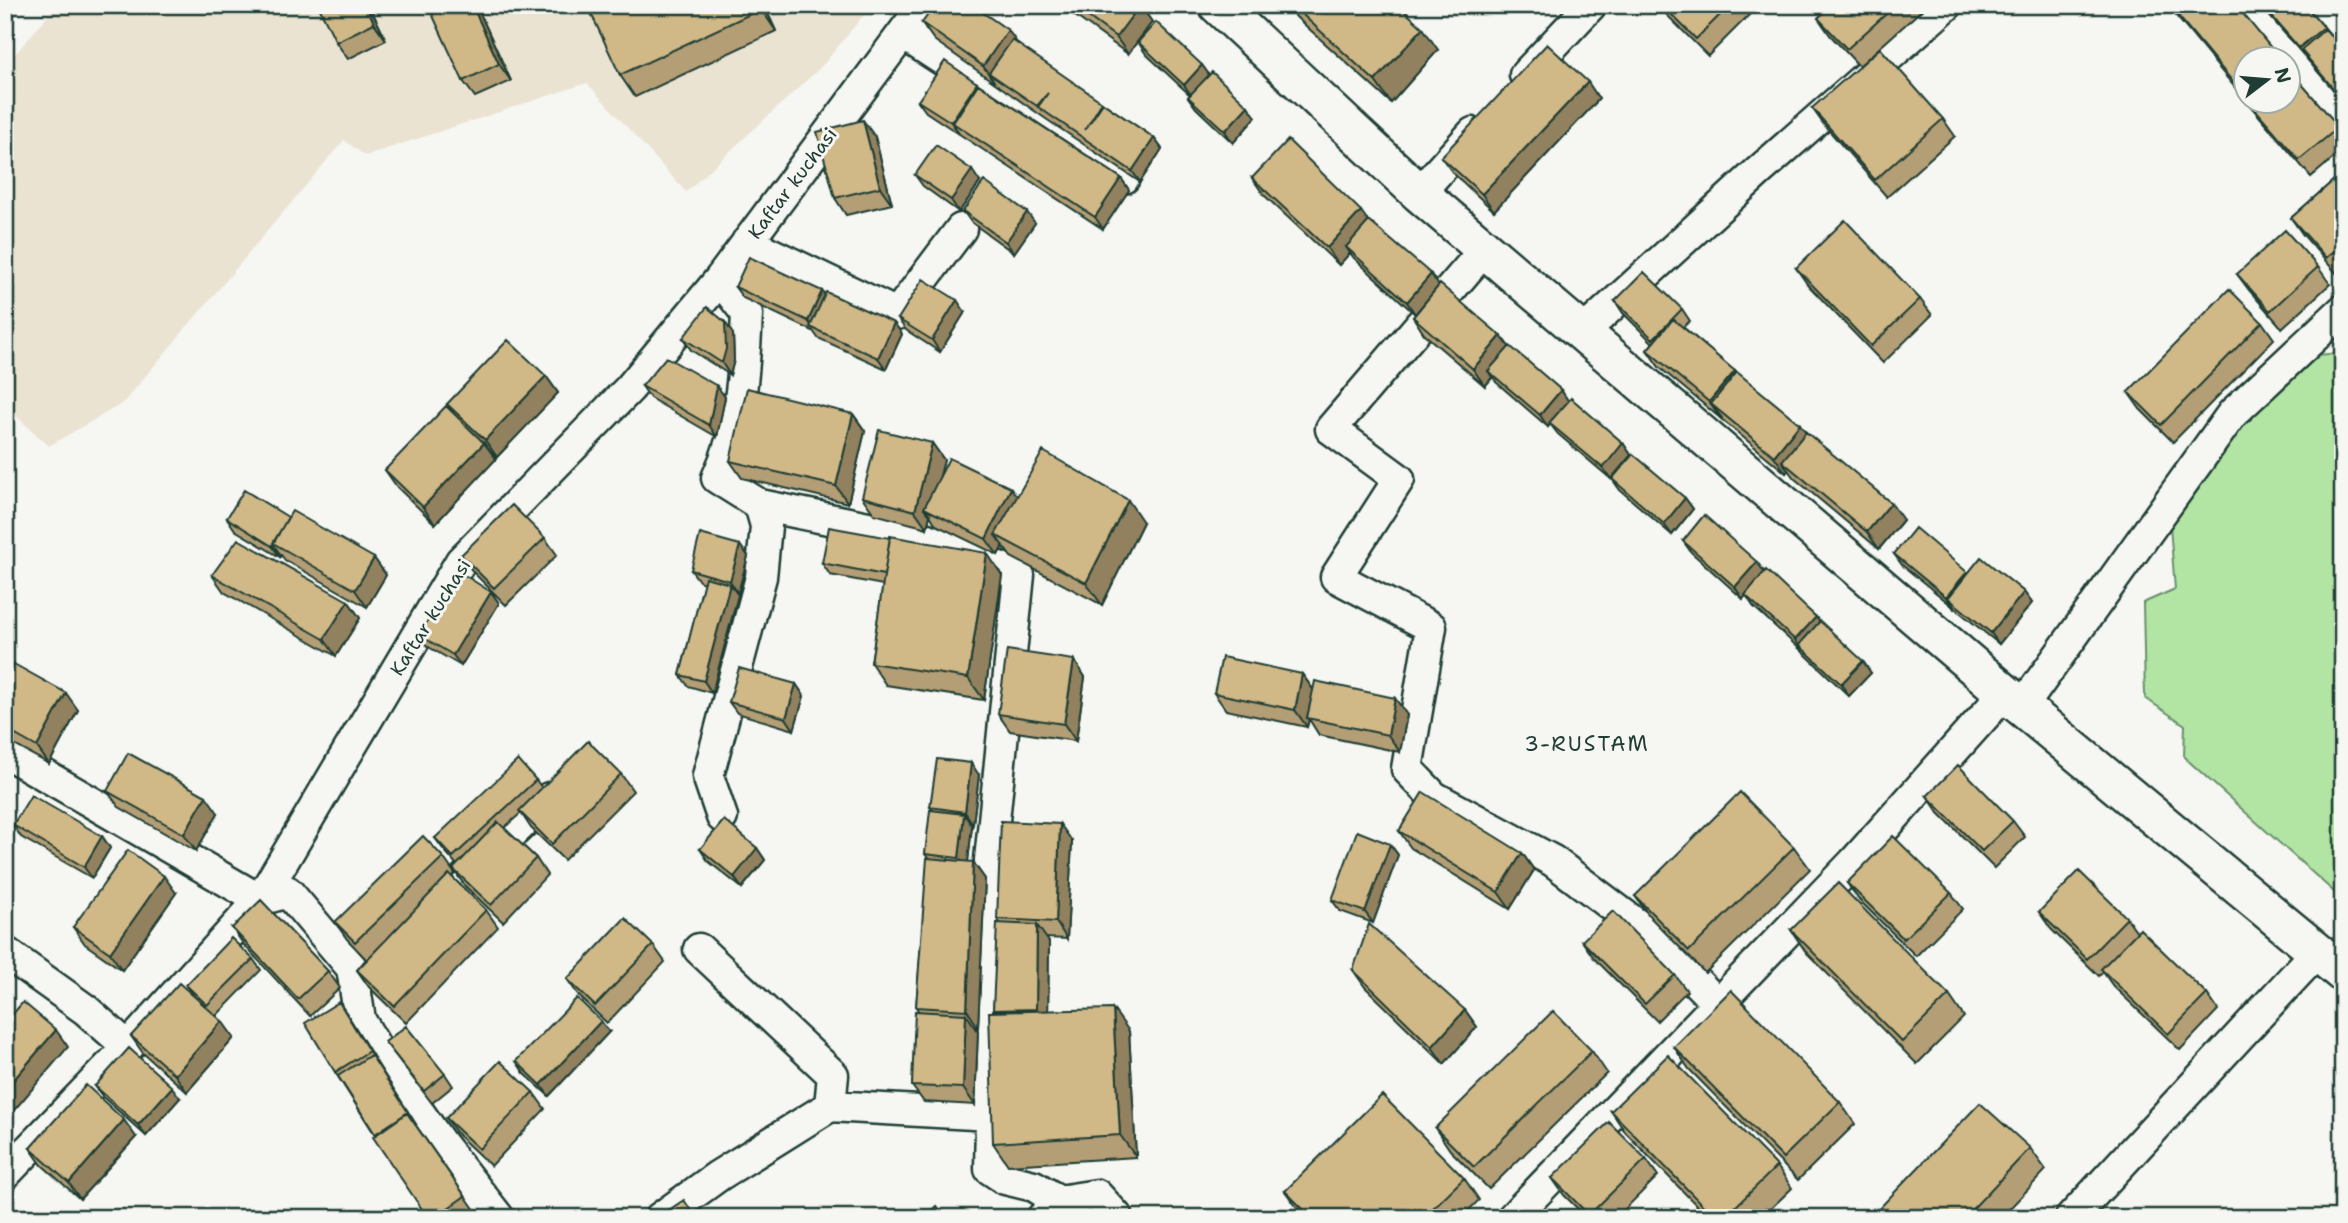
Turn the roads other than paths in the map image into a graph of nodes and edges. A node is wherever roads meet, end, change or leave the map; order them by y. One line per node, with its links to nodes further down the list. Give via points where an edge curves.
1 (924, 5): 6 (street, Kaftar kuchasi)
2 (1219, 5): 9 (main road)
3 (1591, 5): 9 (street)
4 (1947, 5): 15 (street)
5 (2248, 5): 7 (street)
6 (903, 34): 8 (street); 11 (street, Kaftar kuchasi)
7 (2343, 117)
8 (1124, 178)
9 (1419, 192): 12 (main road)
10 (961, 229): 11 (street, via 897,314)
11 (747, 242): 13 (street, Kaftar kuchasi)
12 (1485, 248): 15 (main road); 26 (street, via 1331,429 1399,479 1336,577 1432,627 1408,769 1434,797 1553,861 1648,933)
13 (720, 279): 16 (street, via 747,314 743,385 730,451 717,478); 21 (street, Kaftar kuchasi, via 631,388 461,561)
14 (2343, 310): 17 (street, via 2232,414)
15 (1583, 332): 17 (main road)
16 (760, 505): 20 (street, via 765,526 761,577 708,776); 29 (street, via 928,539 1019,575 990,860 996,896)
17 (2013, 700): 25 (main road); 26 (street)
18 (5, 752): 21 (street)
19 (549, 798): 22 (street)
20 (722, 817)
21 (260, 900): 27 (street, Kaftar kuchasi); 32 (street, via 288,892 364,965 360,1020 390,1071)
22 (406, 934)
23 (699, 949): 28 (street, via 834,1075)
24 (5, 952): 27 (street, via 86,1010)
25 (2330, 962): 36 (street)
26 (1718, 1004): 35 (street)
27 (128, 1047): 30 (street, Kaftar kuchasi)
28 (830, 1106): 29 (street); 33 (street, via 718,1175)
29 (991, 1115): 31 (street, via 990,1168 1004,1179 1034,1186)
30 (5, 1174)
31 (1050, 1209): 34 (street, via 1097,1195)
32 (499, 1218)
33 (660, 1218)
34 (1118, 1218)
35 (1511, 1218)
36 (2071, 1218)

